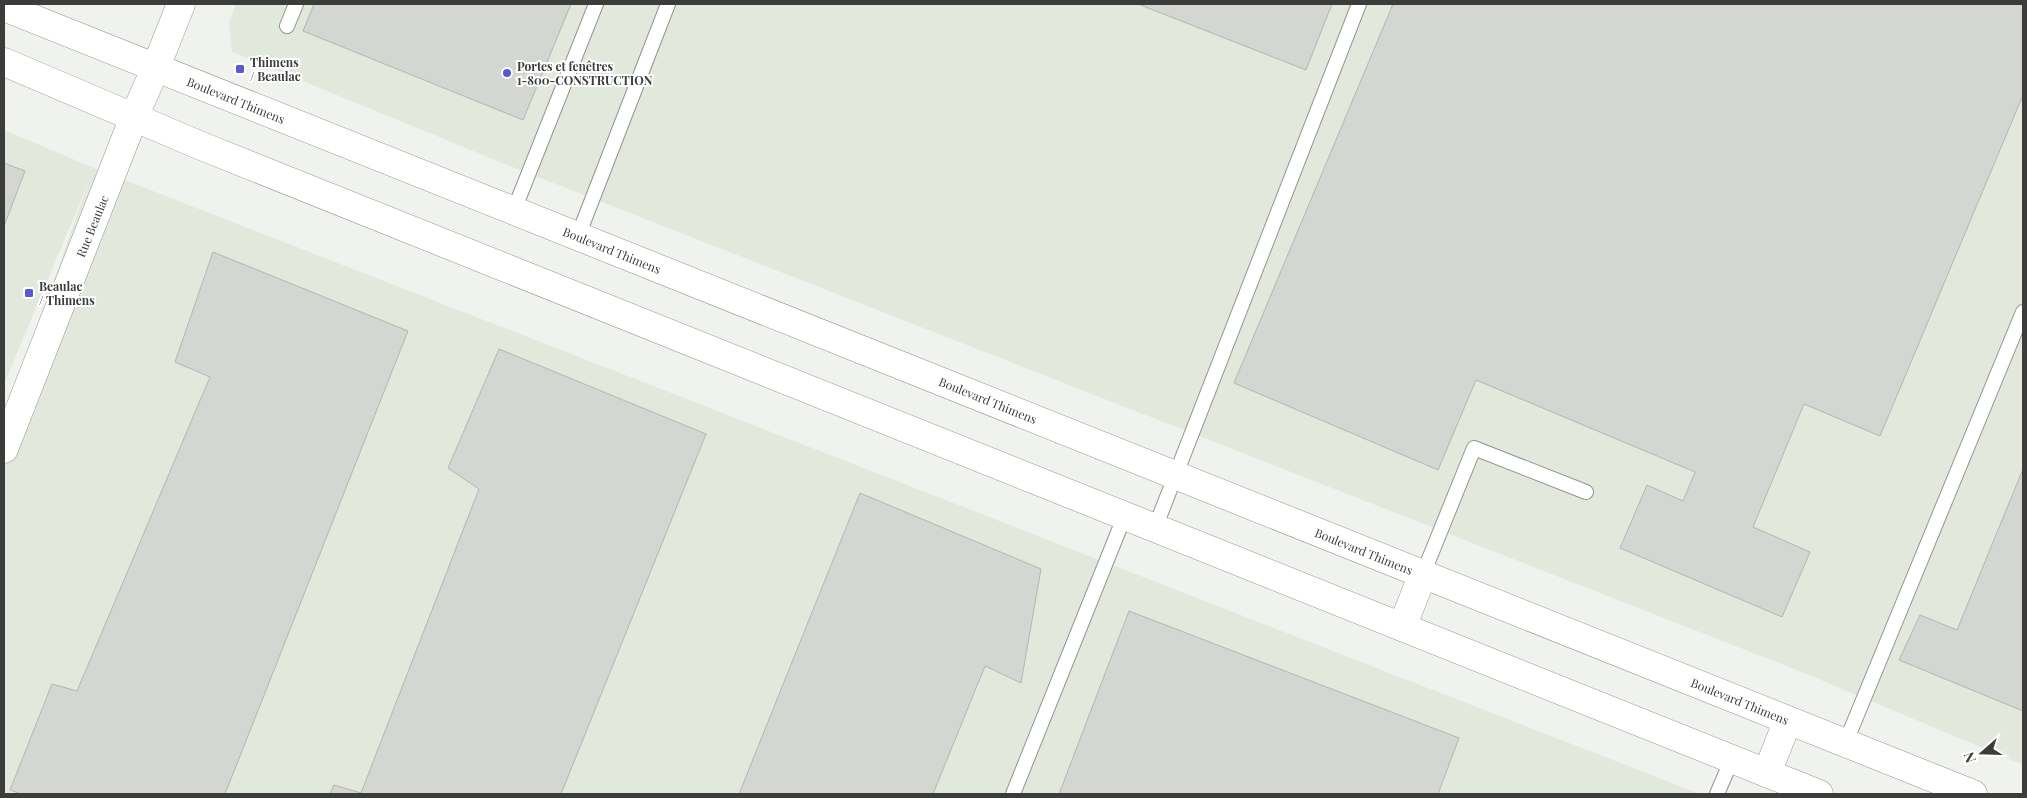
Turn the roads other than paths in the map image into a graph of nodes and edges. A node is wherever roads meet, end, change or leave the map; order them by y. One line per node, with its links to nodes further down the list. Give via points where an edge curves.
1 (181, 4): 9 (street, Rue Beaulac)
2 (296, 4): 7 (lane)
3 (596, 4): 11 (lane)
4 (668, 4): 12 (lane)
5 (1359, 4): 15 (lane)
6 (4, 7): 9 (street, Boulevard Thimens)
7 (287, 26)
8 (4, 62): 10 (street)
9 (156, 67): 10 (street, Rue Beaulac); 11 (street, Boulevard Thimens)
10 (134, 117): 14 (street, Rue Beaulac); 17 (street, via 199,146)
11 (514, 210): 12 (street, Boulevard Thimens)
12 (578, 236): 15 (street, Boulevard Thimens)
13 (2023, 312): 22 (lane)
14 (5, 442)
15 (1175, 475): 18 (lane); 19 (street, Boulevard Thimens)
16 (1586, 492): 19 (lane, via 1474,448)
17 (1125, 515): 18 (street); 25 (lane)
18 (1155, 528): 20 (street)
19 (1423, 574): 20 (street); 21 (street, Boulevard Thimens)
20 (1402, 627): 23 (street)
21 (1788, 720): 22 (street, Boulevard Thimens); 24 (street)
22 (1845, 744): 28 (street, Boulevard Thimens)
23 (1732, 759): 24 (street); 26 (lane)
24 (1767, 773): 27 (street)
25 (1013, 794)
26 (1718, 794)
27 (1819, 794)
28 (1973, 794)

